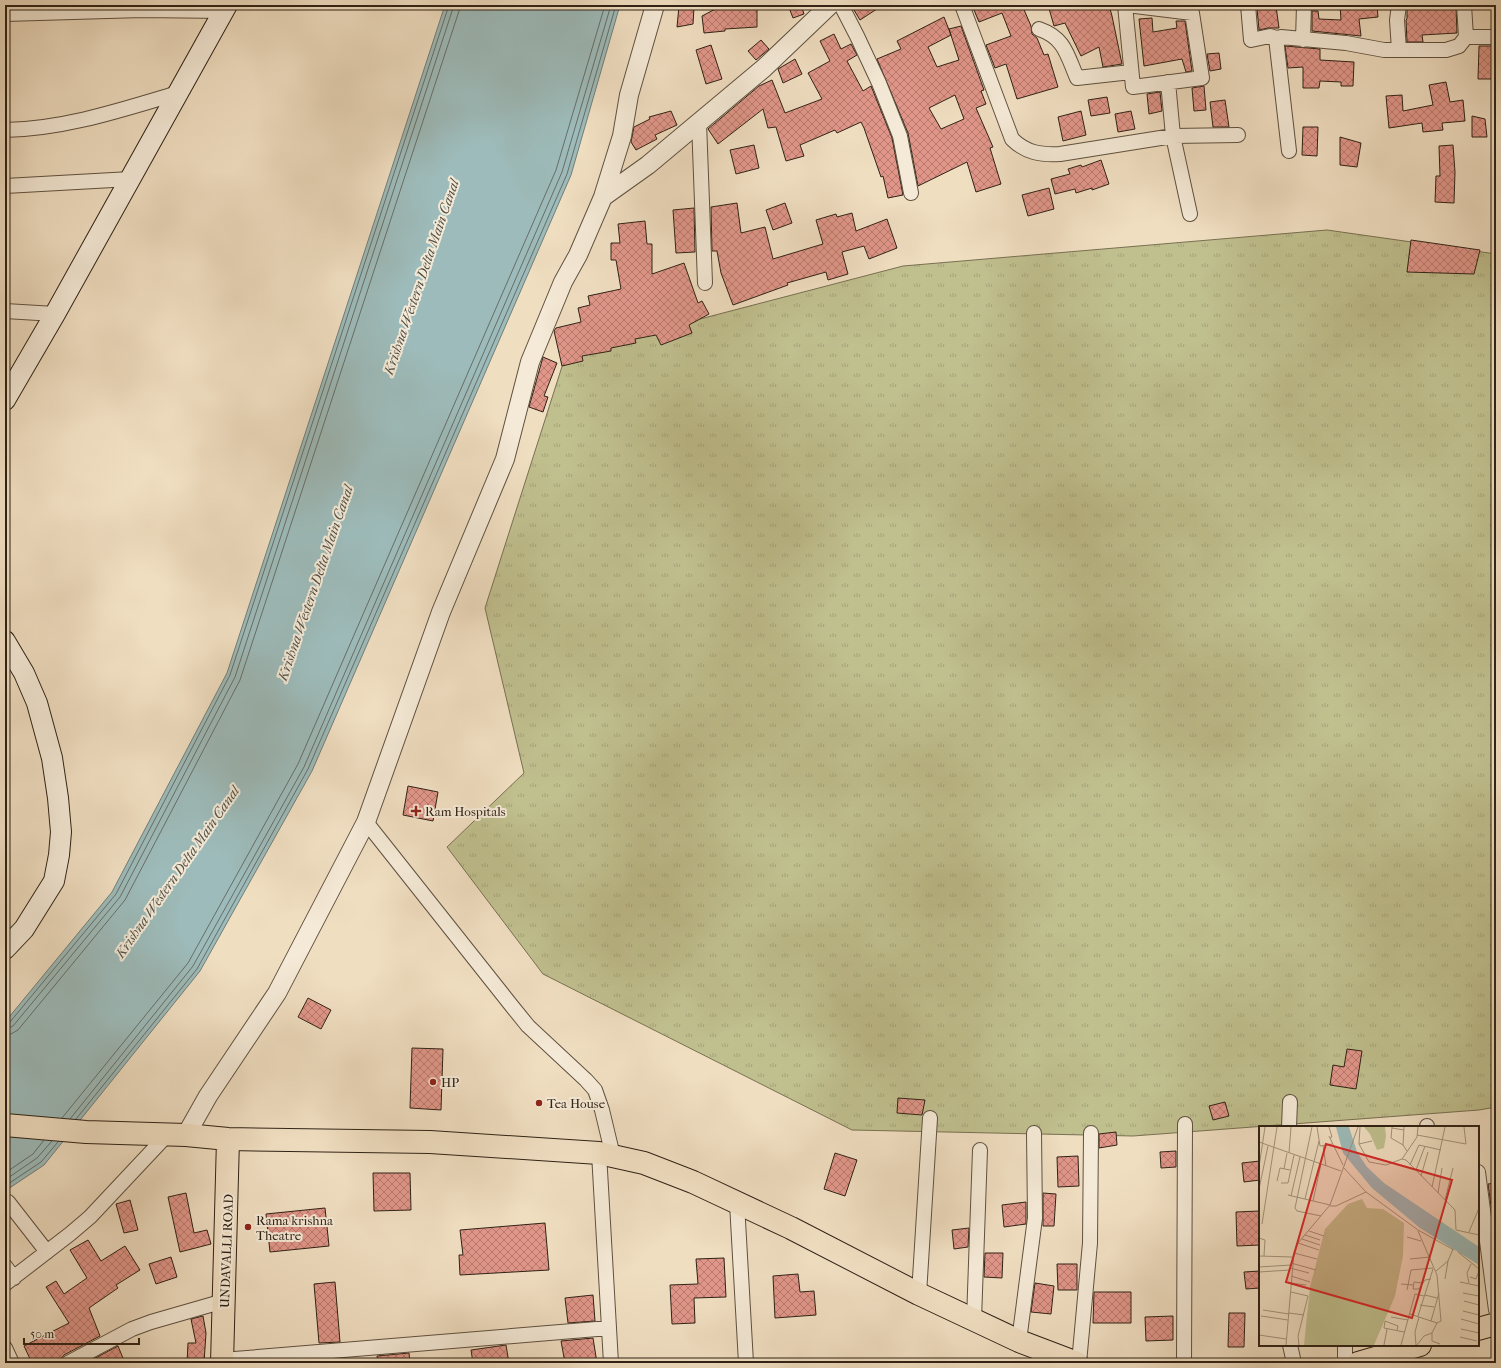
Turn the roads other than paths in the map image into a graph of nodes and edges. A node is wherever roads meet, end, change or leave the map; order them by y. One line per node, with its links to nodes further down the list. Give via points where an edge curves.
1 (655, 5): 29 (street, via 629,95 622,136)
2 (830, 5): 21 (street, via 764,68)
3 (841, 5): 28 (street, via 879,83 900,136)
4 (962, 5): 24 (street, via 1012,139 1023,148 1041,154 1060,154)
5 (1126, 5): 18 (street); 19 (street, via 1192,13 1202,78)
6 (1248, 5): 15 (street, via 1251,40 1270,36)
7 (1304, 5): 16 (street)
8 (1399, 5): 17 (street)
9 (1464, 5): 13 (street)
10 (226, 8): 11 (street); 20 (main road)
11 (5, 14)
12 (1039, 29): 18 (street, via 1049,32 1064,45 1077,78)
13 (1466, 37): 14 (street); 17 (street, via 1459,46 1446,50)
14 (1496, 37)
15 (1276, 38): 16 (street); 25 (street)
16 (1303, 40): 17 (street)
17 (1399, 50)
18 (1131, 72): 19 (street, via 1133,87)
19 (1168, 82): 24 (street)
20 (178, 93): 22 (street, via 74,122); 26 (main road)
21 (699, 122): 29 (street, via 648,166); 31 (street)
22 (5, 130)
23 (1238, 135): 24 (street)
24 (1173, 136): 30 (street)
25 (1289, 151)
26 (132, 179): 27 (street); 33 (main road)
27 (5, 186)
28 (912, 193)
29 (603, 197): 36 (street, via 578,255 563,282 530,362 505,459 441,612)
30 (1190, 214)
31 (705, 284)
32 (5, 311): 33 (street)
33 (55, 314): 34 (main road)
34 (7, 391)
35 (5, 641): 37 (main road, via 24,673 37,703 52,758 61,832 60,855 54,881 24,929)
36 (366, 822): 45 (street, via 277,993 208,1096); 48 (street, via 524,1021 595,1090 602,1110)
37 (5, 949)
38 (1290, 1102): 42 (street)
39 (930, 1118): 55 (street)
40 (5, 1124): 45 (main road, via 86,1132)
41 (1184, 1124): 73 (street)
42 (1289, 1126)
43 (1034, 1133): 62 (street, via 1035,1218)
44 (1091, 1133): 72 (street, via 1090,1243)
45 (177, 1134): 46 (main road); 52 (street, via 90,1217)
46 (228, 1139): 48 (main road, via 430,1142); 56 (main road, UNDAVALLI ROAD)
47 (980, 1150): 58 (street)
48 (606, 1154): 51 (main road, via 644,1163); 60 (street)
49 (1479, 1180): 57 (street)
50 (8, 1202): 52 (street)
51 (737, 1203): 55 (main road); 71 (street)
52 (47, 1252): 54 (street)
53 (5, 1266): 54 (street)
54 (10, 1281)
55 (919, 1294): 58 (main road)
56 (224, 1301): 67 (main road, UNDAVALLI ROAD); 69 (street, via 144,1324)
57 (1496, 1310)
58 (974, 1320): 62 (main road)
59 (1496, 1324): 61 (main road)
60 (609, 1328): 67 (street); 70 (street)
61 (1479, 1329)
62 (1019, 1341): 72 (main road)
63 (1290, 1346): 74 (street)
64 (1346, 1346): 75 (street)
65 (1417, 1346): 75 (main road)
66 (5, 1348): 68 (street)
67 (222, 1361)
68 (12, 1363)
69 (68, 1363)
70 (611, 1363)
71 (746, 1363)
72 (1078, 1363)
73 (1184, 1363)
74 (1294, 1363)
75 (1358, 1363)

